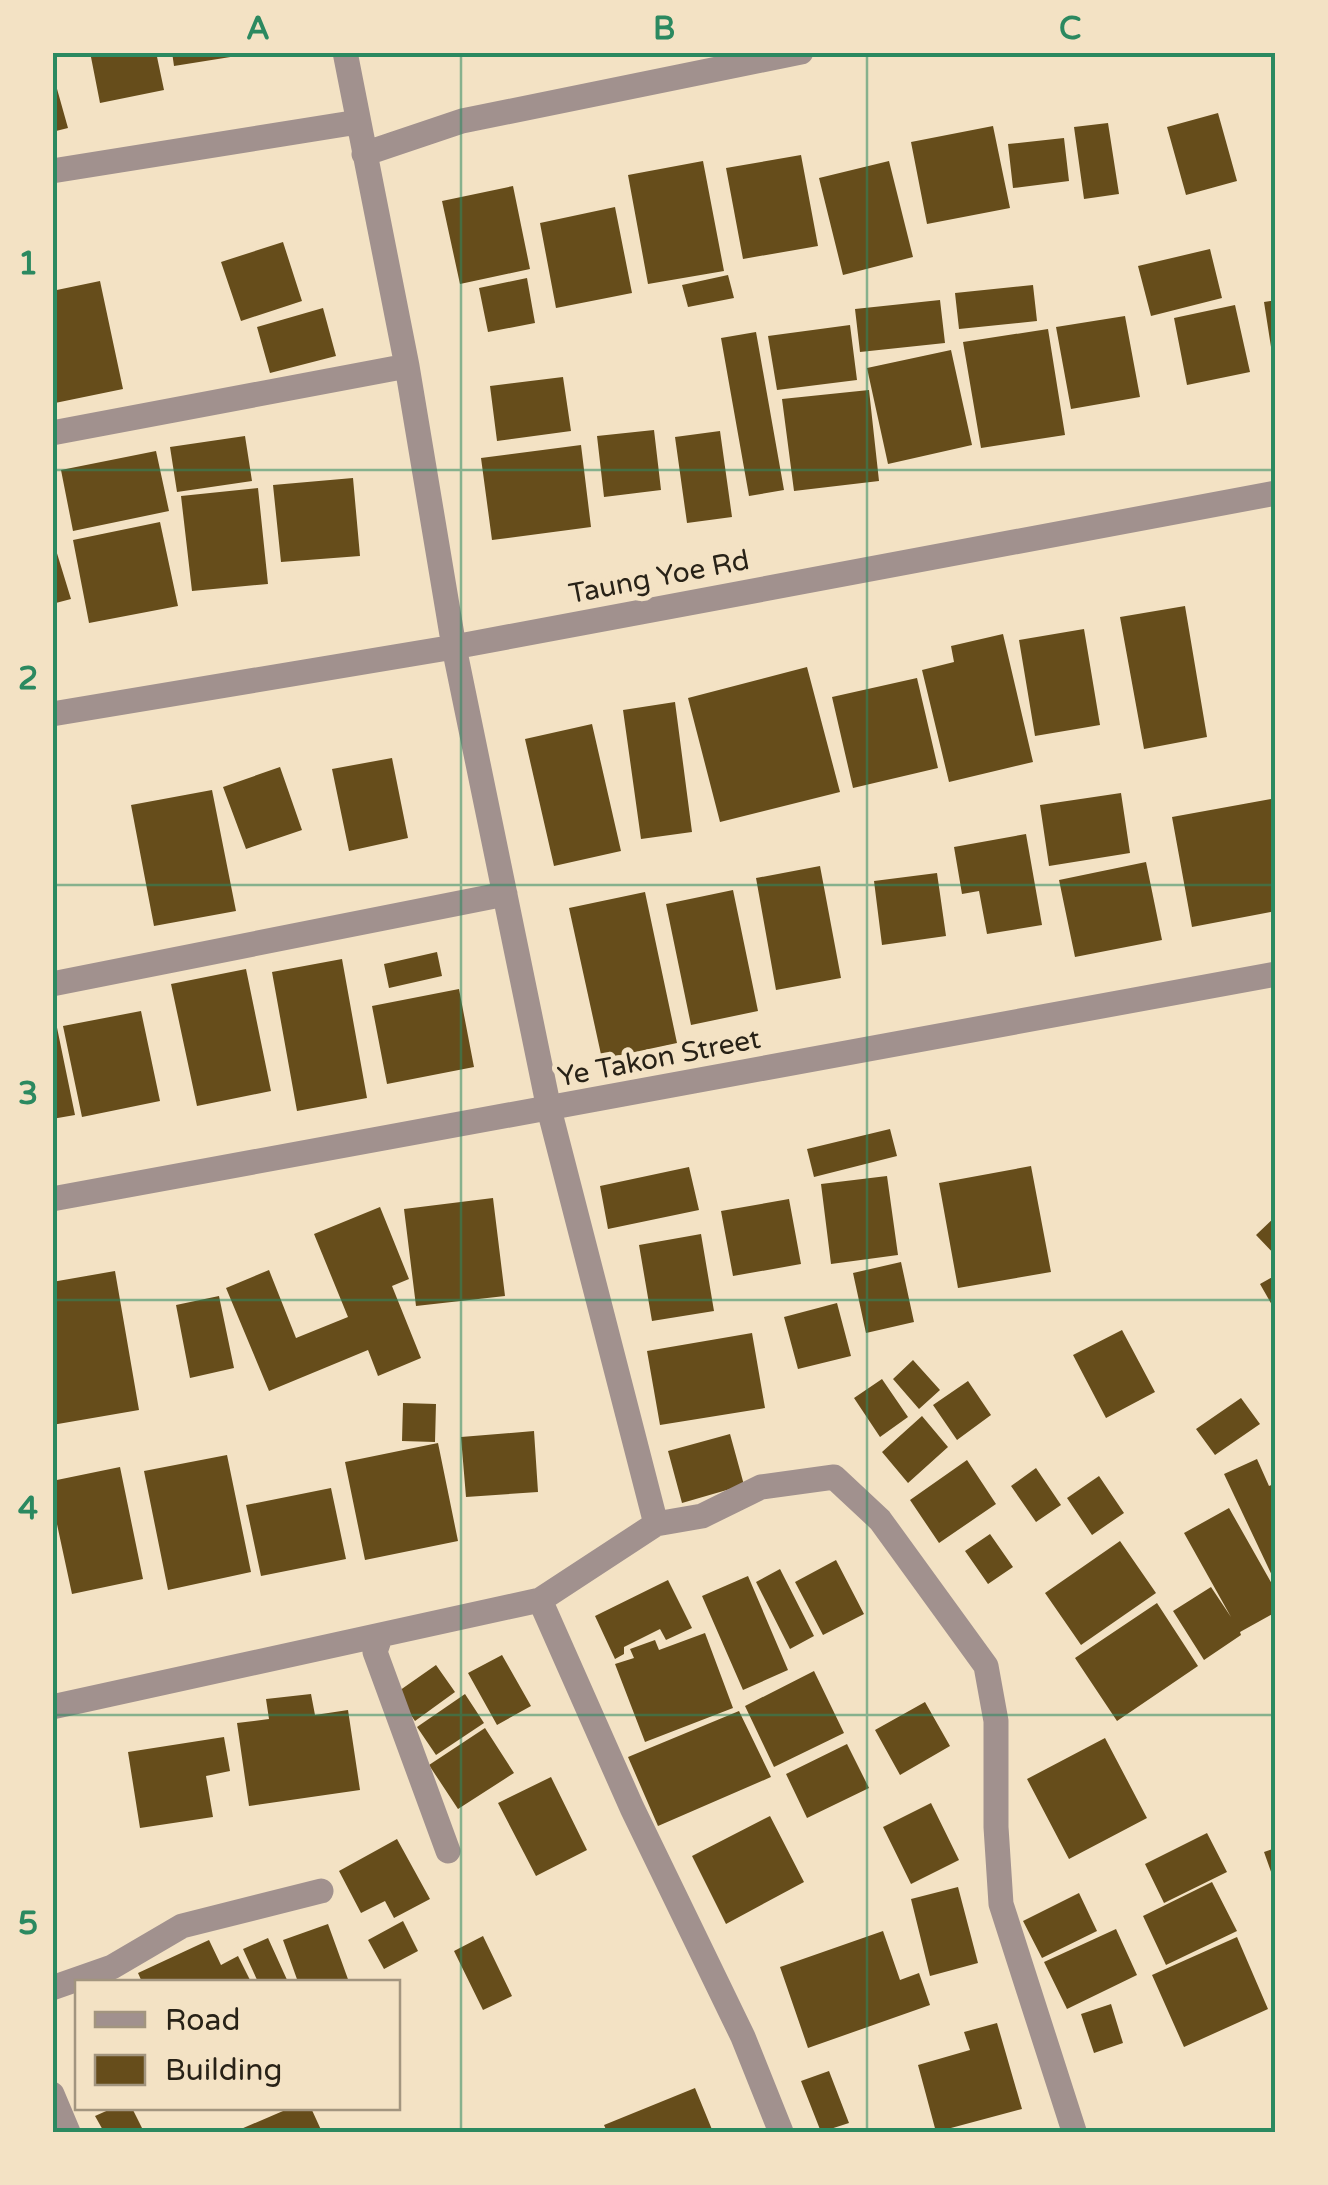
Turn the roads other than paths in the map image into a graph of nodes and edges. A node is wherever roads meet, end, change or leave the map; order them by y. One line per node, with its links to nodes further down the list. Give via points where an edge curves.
1 (345, 52): 3 (street)
2 (801, 52): 4 (street, via 462,121)
3 (358, 122): 4 (street); 5 (street)
4 (364, 154): 6 (street)
5 (52, 171)
6 (407, 366): 7 (street); 9 (street)
7 (52, 432)
8 (1276, 493): 9 (street, Taung Yoe Rd)
9 (454, 647): 10 (street, Taung Yoe Rd); 11 (street)
10 (52, 714)
11 (505, 894): 13 (street); 14 (street)
12 (1276, 974): 14 (street, Ye Takon Street)
13 (52, 984)
14 (549, 1109): 15 (street, Ye Takon Street); 16 (street)
15 (52, 1199)
16 (656, 1524): 17 (street); 26 (street, via 702,1516 761,1486 834,1477 880,1520 986,1666 996,1722 1002,1904)
17 (540, 1600): 18 (street); 25 (street)
18 (380, 1637): 19 (street); 20 (street, via 375,1652)
19 (52, 1707)
20 (448, 1851)
21 (321, 1891): 22 (street, via 182,1926 112,1966)
22 (52, 1988)
23 (52, 2094): 24 (street)
24 (68, 2132)
25 (781, 2132)
26 (1071, 2132)

